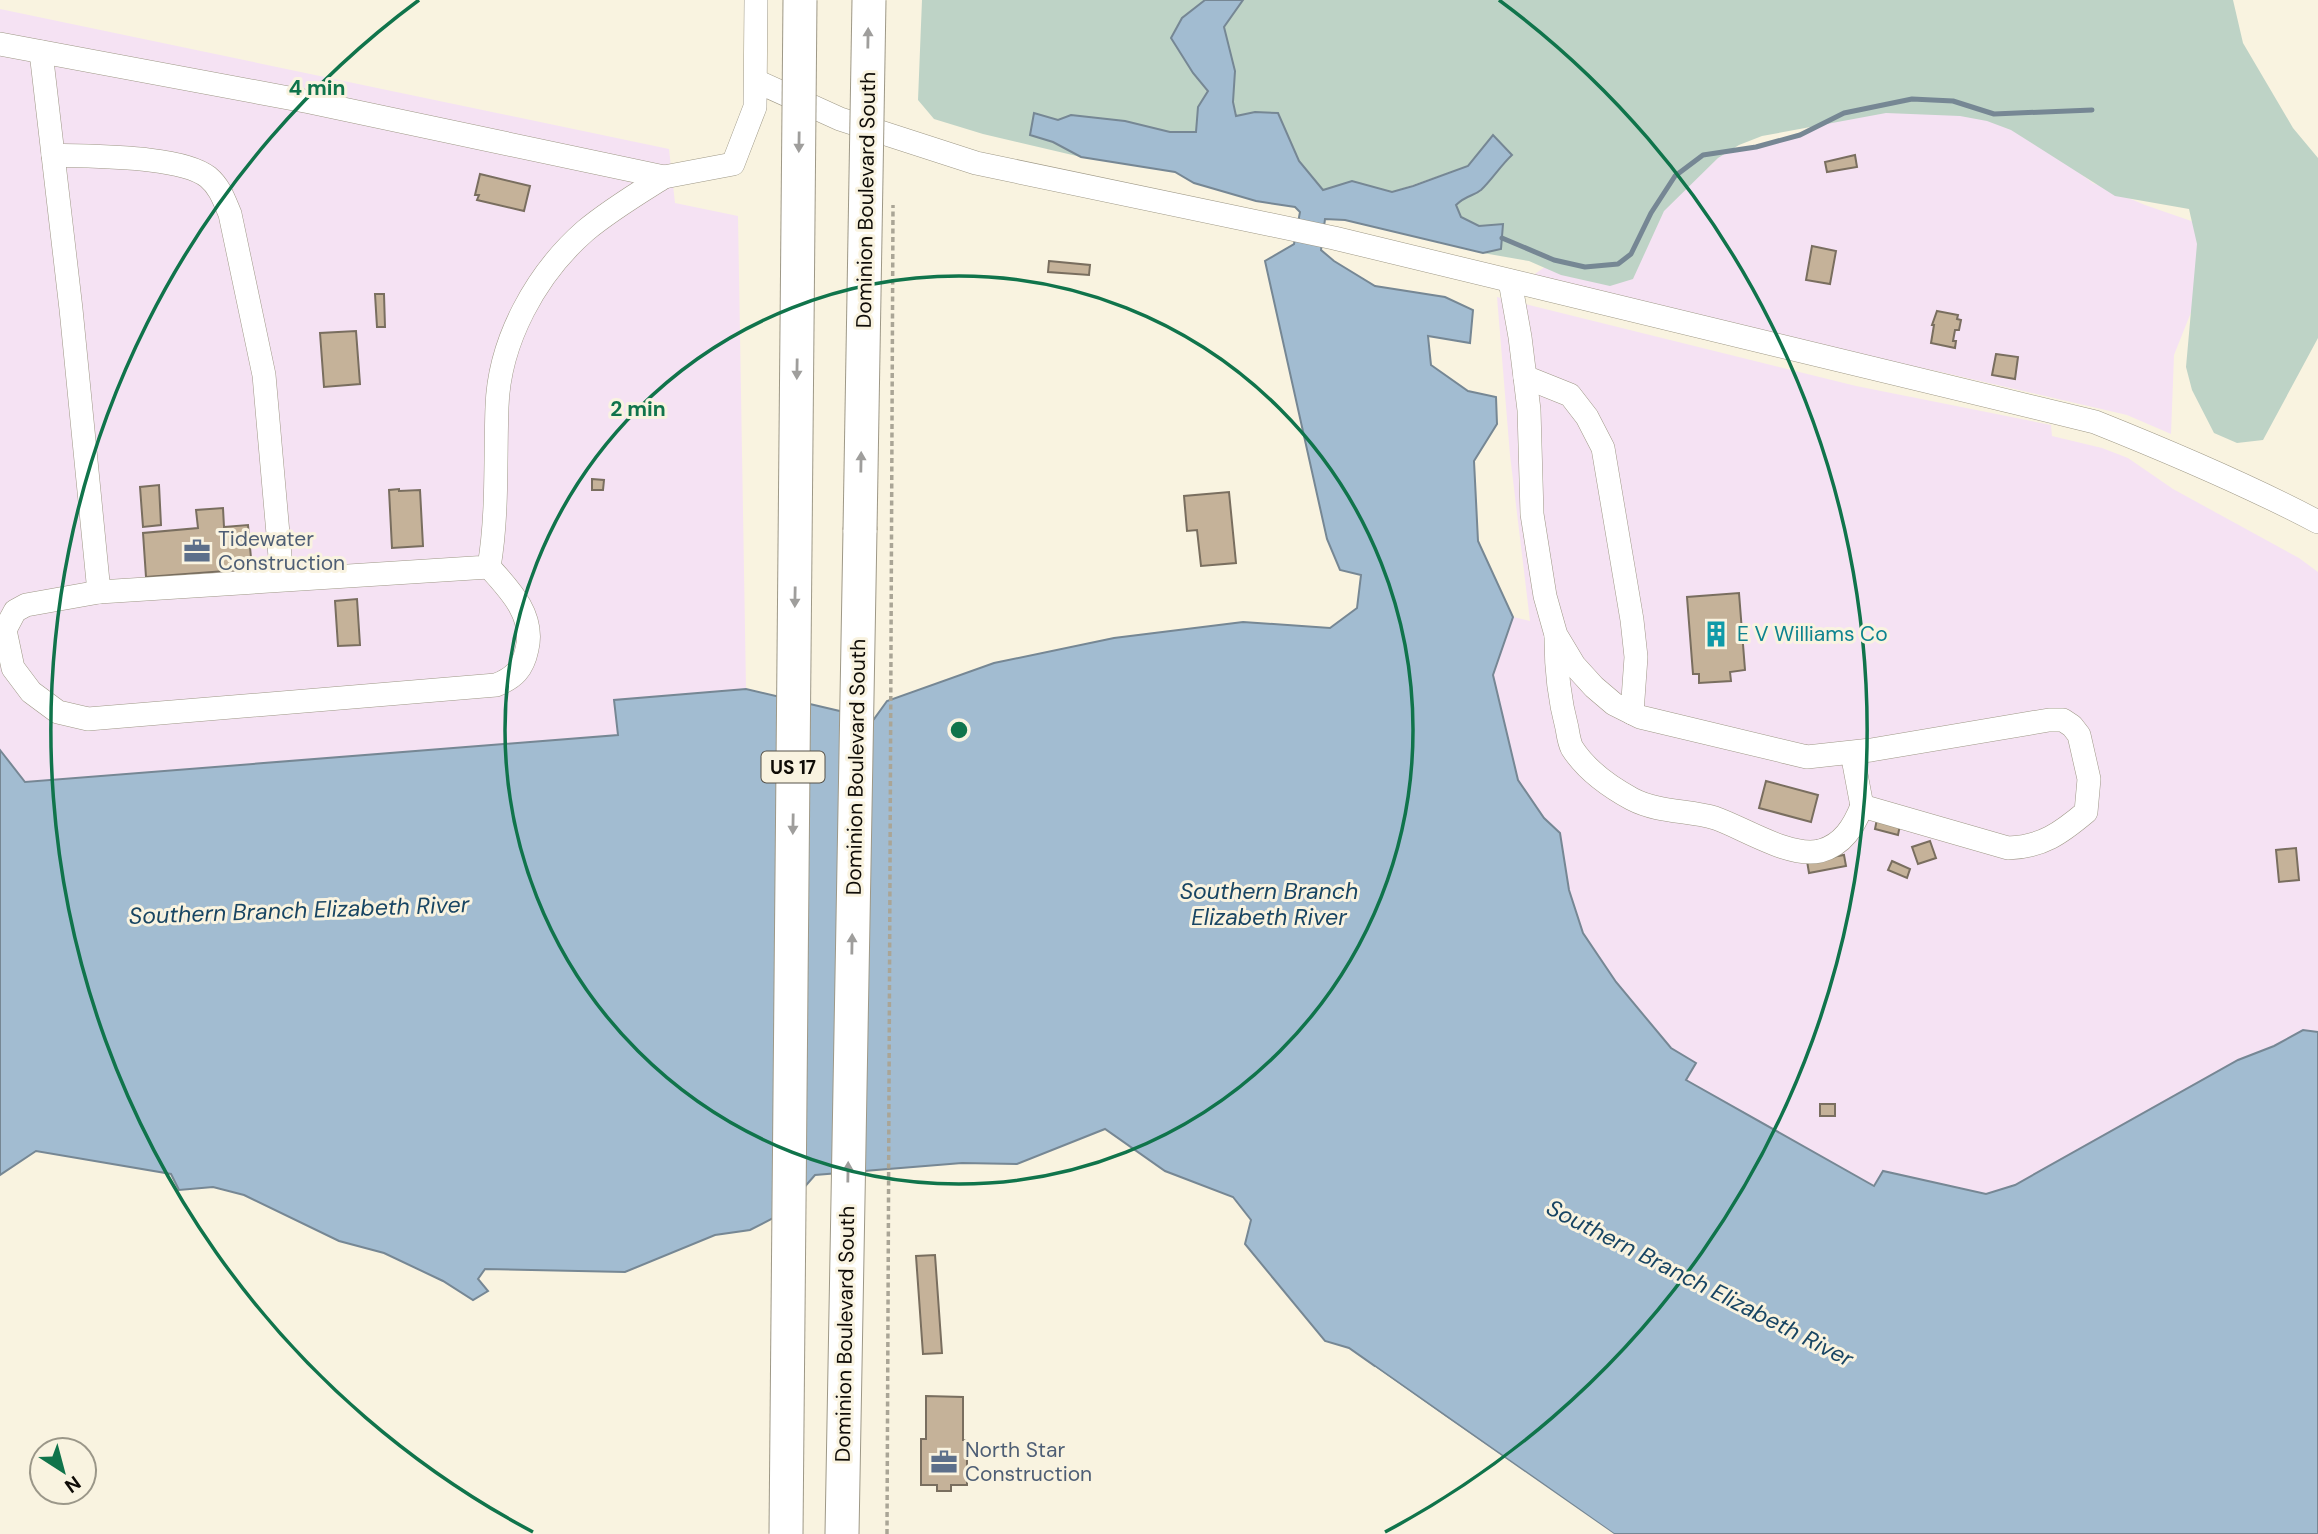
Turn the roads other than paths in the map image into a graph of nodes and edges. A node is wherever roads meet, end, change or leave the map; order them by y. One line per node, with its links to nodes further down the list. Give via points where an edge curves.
1 (756, 0): 6 (street)
2 (800, 0): 19 (highway, US 17, one-way to 19, bridge)
3 (869, 0): 20 (highway, Dominion Boulevard South / US 17, one-way to 3, bridge)
4 (0, 44): 5 (street)
5 (41, 52): 7 (street); 8 (street, via 310,102)
6 (756, 82): 8 (street, via 753,117 733,164); 9 (street, via 840,119 976,163 1334,238)
7 (53, 155): 13 (street, via 187,166 220,190 230,214 264,375); 14 (street)
8 (664, 177): 12 (street, via 584,233 537,284 518,320 497,404)
9 (1510, 281): 10 (street); 11 (street, via 2095,422)
10 (1525, 377): 15 (street, via 1532,514); 16 (street, via 1570,395 1603,448 1636,657)
11 (2318, 522)
12 (489, 567): 13 (street); 14 (street, via 512,591 530,637 525,660 511,679 496,685 88,719 58,712 31,692 13,668 5,630 15,611 26,605)
13 (282, 579): 14 (street)
14 (99, 592)
15 (1556, 635): 16 (street, via 1594,687); 18 (street, via 1556,671 1571,747 1601,780 1634,800 1673,812 1713,817 1796,850 1819,851 1842,839 1854,826)
16 (1632, 713): 17 (street, via 1807,757)
17 (1852, 752): 18 (street); 18 (street, via 2063,720 2079,735 2089,779 2086,812 2055,836 2020,847 2008,848)
18 (1862, 806)
19 (786, 1534)
20 (842, 1534)

